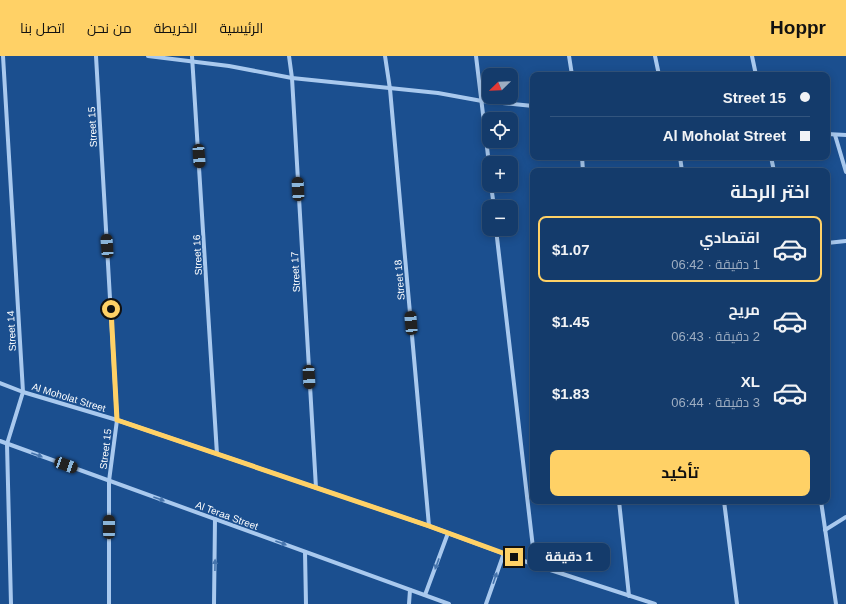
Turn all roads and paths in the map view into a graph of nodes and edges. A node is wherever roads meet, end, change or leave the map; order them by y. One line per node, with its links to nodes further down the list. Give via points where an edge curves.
1 (3, 56): 30 (street, Street 14)
2 (96, 56): 31 (street, Street 15)
3 (148, 56): 11 (street)
4 (192, 56): 11 (street, Street 16)
5 (289, 56): 15 (street, Street 17)
6 (385, 56): 16 (street, Street 18)
7 (476, 56): 17 (street)
8 (569, 56): 12 (street)
9 (655, 56): 13 (street)
10 (752, 56): 14 (street)
11 (193, 62): 15 (street); 34 (street, Street 16)
12 (572, 72)
13 (658, 72)
14 (755, 72)
15 (292, 78): 16 (street); 36 (street, Street 17)
16 (390, 89): 17 (street, via 461,96); 42 (street, Street 18)
17 (482, 101)
18 (482, 104): 24 (street)
19 (513, 104): 20 (street)
20 (530, 106)
21 (830, 134): 22 (street)
22 (835, 135): 23 (street); 25 (street)
23 (846, 135)
24 (488, 156)
25 (846, 172)
26 (497, 236): 47 (street)
27 (846, 241): 28 (street)
28 (830, 243)
29 (0, 383): 30 (street, Al Moholat Street)
30 (22, 392): 31 (street, Al Moholat Street); 33 (street, Street 14)
31 (117, 420): 34 (street, Al Moholat Street); 35 (street, Street 15)
32 (0, 442): 33 (street, Al Teraa Street)
33 (7, 444): 35 (street, Al Teraa Street, one-way to 35); 51 (street, Street 14)
34 (217, 454): 36 (street, Al Moholat Street)
35 (109, 481): 41 (street, Al Teraa Street, one-way to 41); 52 (street, Street 15)
36 (316, 488): 42 (street, Al Moholat Street)
37 (619, 504): 50 (street)
38 (724, 504): 59 (street)
39 (821, 504): 43 (street)
40 (846, 517): 43 (street)
41 (216, 519): 45 (street, Al Teraa Street, one-way to 45); 53 (street, one-way to 41)
42 (429, 526): 44 (street, Al Moholat Street)
43 (825, 530): 60 (street)
44 (448, 533): 46 (street, Al Moholat Street); 49 (street, one-way to 49)
45 (305, 552): 48 (street, Al Teraa Street); 54 (street)
46 (504, 553): 47 (street, Al Moholat Street); 57 (street, one-way to 46)
47 (535, 565): 50 (street, Al Moholat Street)
48 (410, 590): 49 (street, Al Teraa Street); 55 (street)
49 (425, 595): 56 (street, Al Teraa Street)
50 (629, 596): 58 (street, Al Moholat Street)
51 (11, 604)
52 (109, 604)
53 (214, 604)
54 (306, 604)
55 (410, 604)
56 (449, 604)
57 (486, 604)
58 (655, 604)
59 (737, 604)
60 (836, 604)

